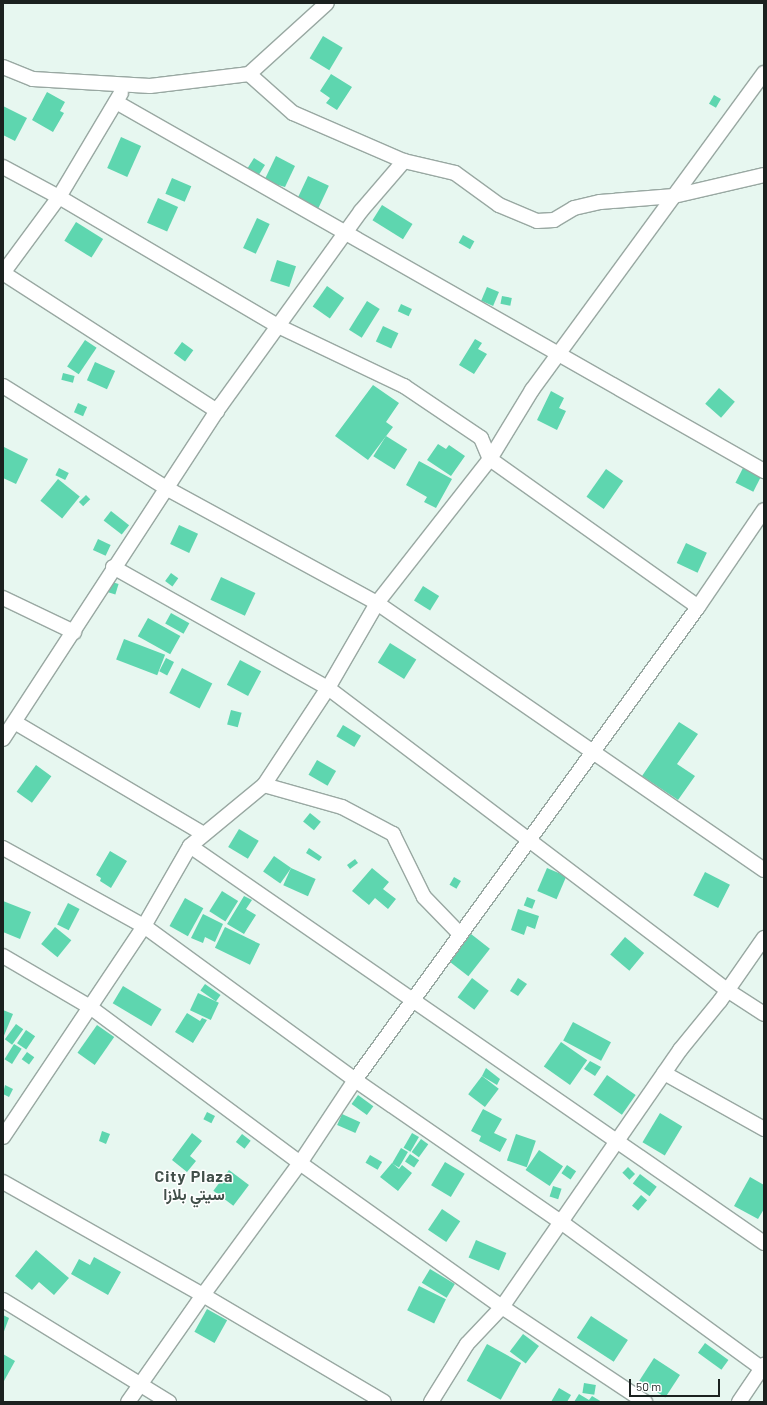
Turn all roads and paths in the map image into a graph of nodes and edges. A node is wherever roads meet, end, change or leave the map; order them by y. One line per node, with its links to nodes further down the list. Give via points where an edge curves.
1 (327, 3): 4 (street)
2 (3, 67): 5 (street, via 33,79)
3 (764, 73): 10 (street)
4 (249, 74): 5 (street, via 150,86); 7 (street, via 293,113)
5 (127, 84): 6 (street)
6 (116, 102): 11 (street); 12 (street)
7 (404, 161): 10 (street, via 455,173 499,205 537,221 554,220 574,208 600,202); 12 (street, via 373,196)
8 (3, 167): 11 (street)
9 (764, 175): 10 (street)
10 (674, 196): 15 (street)
11 (59, 197): 13 (street); 14 (street)
12 (346, 233): 14 (street); 15 (street)
13 (3, 273): 17 (street)
14 (278, 326): 17 (street); 18 (street, via 404,386 481,438)
15 (558, 354): 18 (street, via 532,390); 19 (street)
16 (3, 386): 20 (street)
17 (217, 411): 20 (street)
18 (490, 459): 24 (street); 25 (street)
19 (764, 471)
20 (166, 488): 22 (street); 24 (street)
21 (764, 510): 25 (street)
22 (113, 567): 26 (street); 27 (street)
23 (3, 598): 26 (street)
24 (377, 603): 27 (street); 29 (street)
25 (698, 607): 29 (street)
26 (74, 632): 28 (street)
27 (328, 688): 30 (street); 32 (street)
28 (8, 729): 31 (street)
29 (593, 752): 32 (street); 35 (street)
30 (264, 785): 31 (street); 37 (street, via 342,808 393,834 424,896)
31 (204, 834): 33 (street)
32 (528, 840): 37 (street); 40 (street)
33 (190, 846): 36 (street); 41 (street)
34 (3, 848): 36 (street)
35 (764, 870)
36 (144, 926): 42 (street); 45 (street)
37 (460, 934): 41 (street)
38 (764, 938): 40 (street)
39 (3, 956): 42 (street)
40 (727, 990): 43 (street); 44 (street)
41 (412, 999): 45 (street); 48 (street)
42 (90, 1007): 47 (street); 49 (street)
43 (764, 1014)
44 (664, 1073): 46 (street); 48 (street)
45 (355, 1080): 49 (street); 51 (street)
46 (764, 1129)
47 (3, 1137)
48 (617, 1142): 51 (street); 52 (street)
49 (300, 1163): 53 (street); 55 (street)
50 (3, 1182): 53 (street)
51 (562, 1222): 55 (street); 56 (street)
52 (764, 1243)
53 (203, 1295): 57 (street); 60 (street)
54 (3, 1300): 57 (street)
55 (502, 1307): 61 (street, via 467,1344); 62 (street)
56 (763, 1368): 63 (street)
57 (140, 1385): 58 (street); 59 (street)
58 (128, 1402)
59 (169, 1402)
60 (384, 1402)
61 (431, 1402)
62 (645, 1402)
63 (739, 1402)

